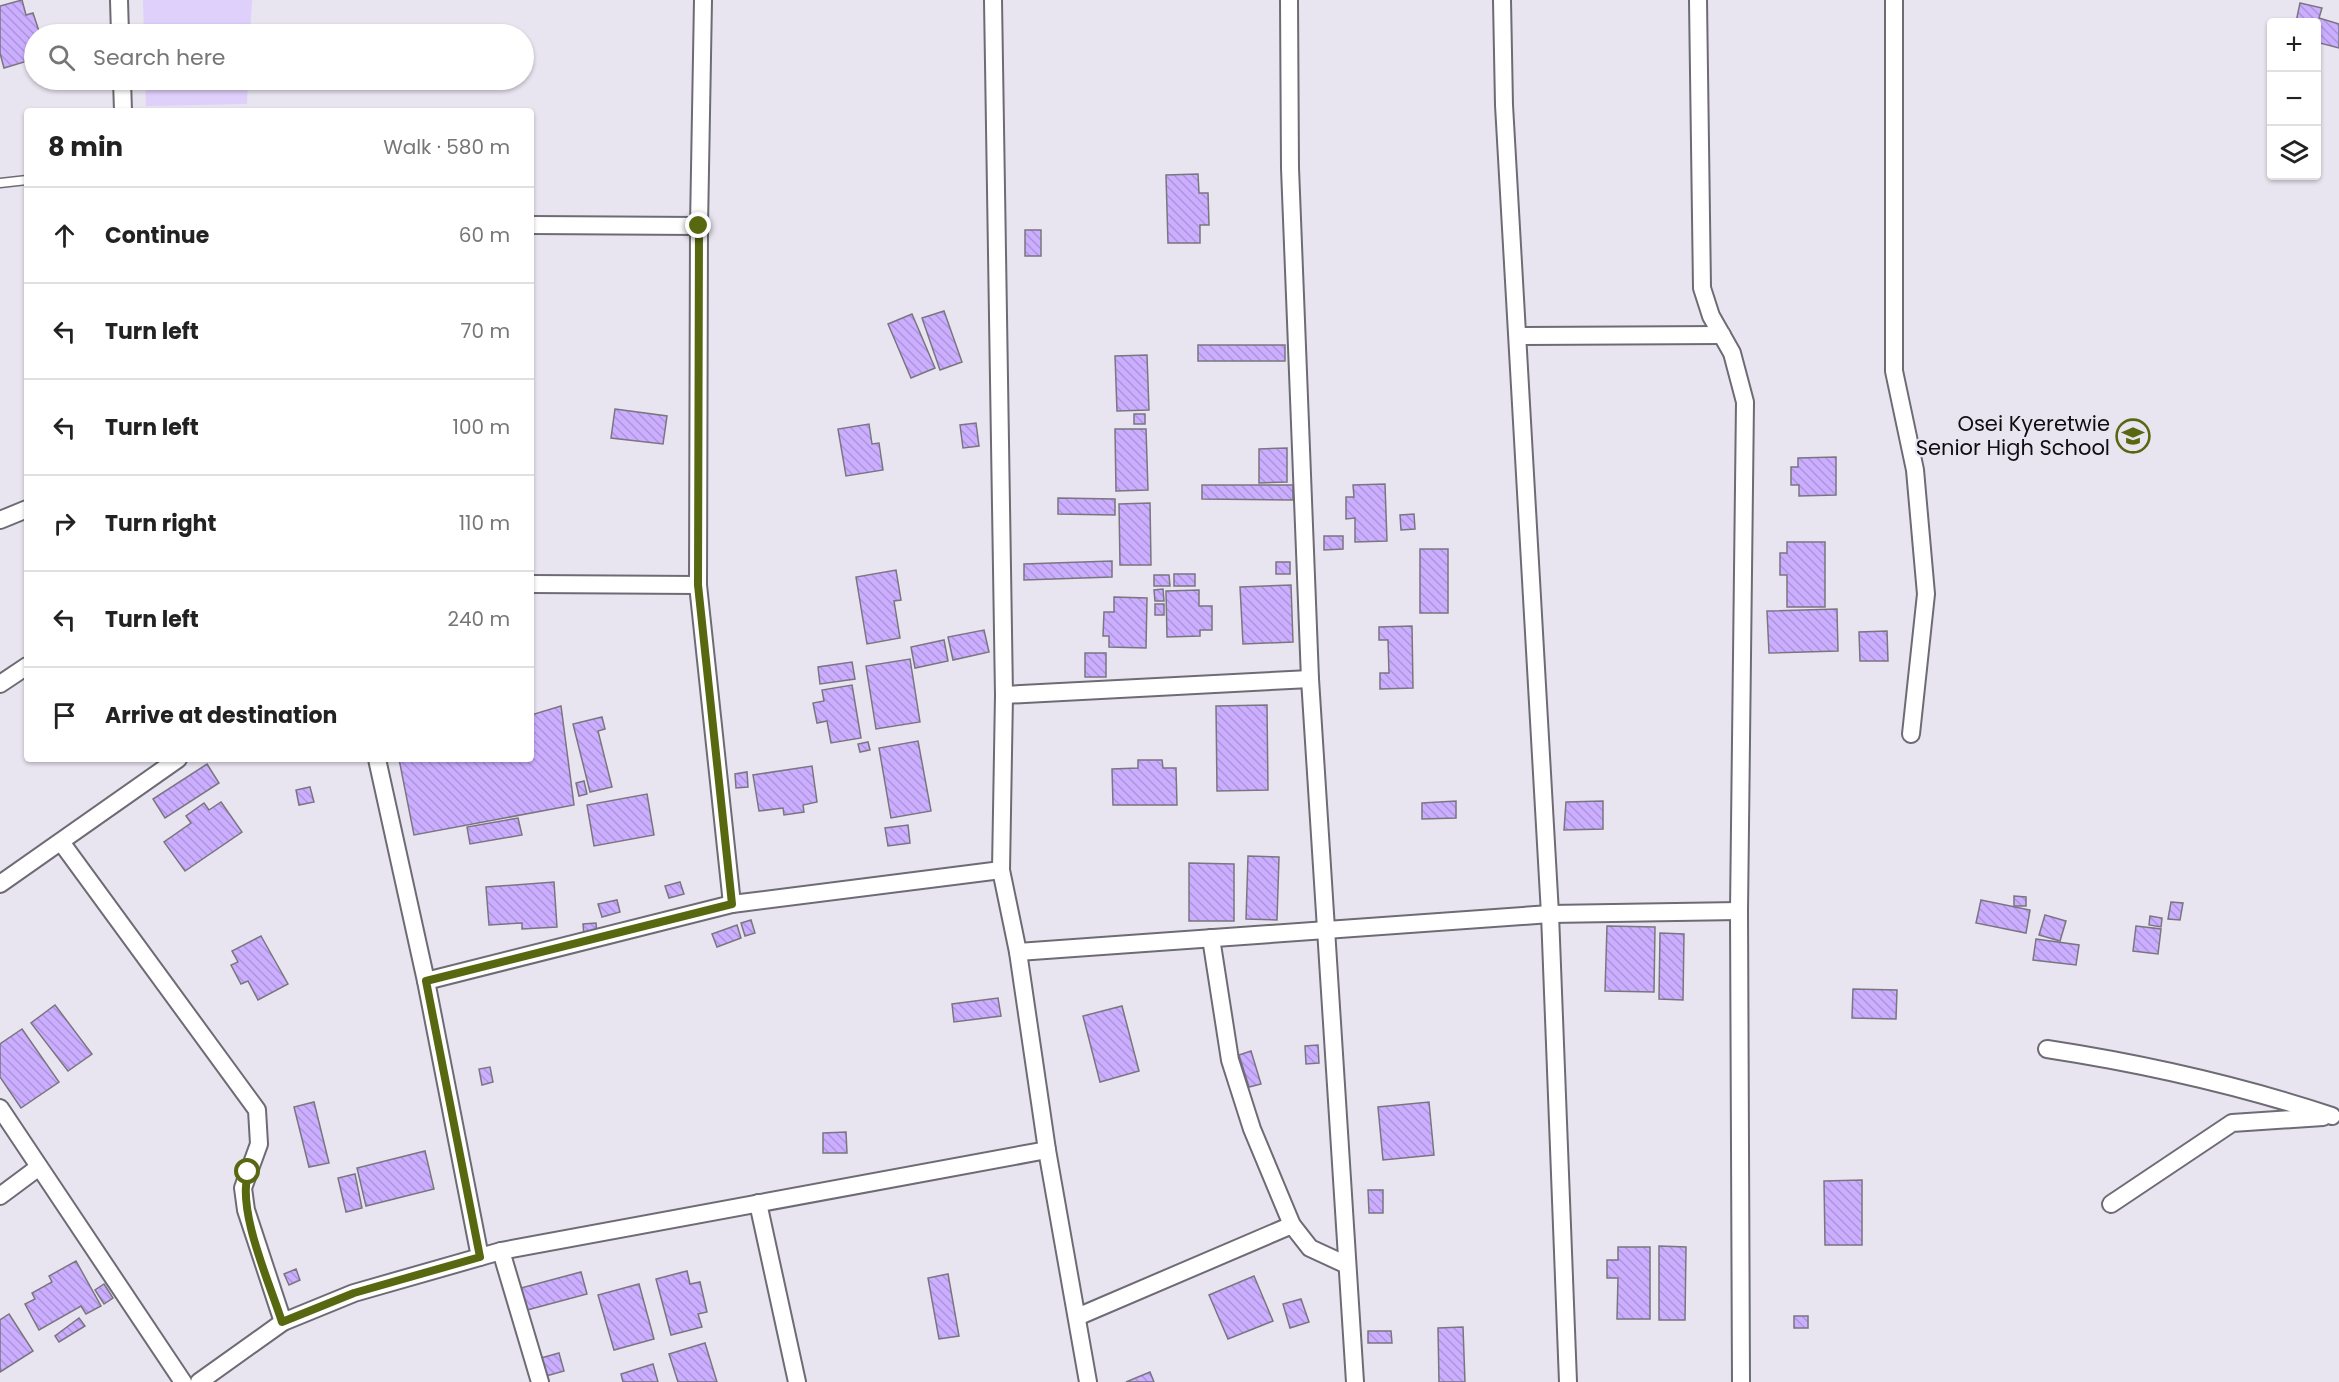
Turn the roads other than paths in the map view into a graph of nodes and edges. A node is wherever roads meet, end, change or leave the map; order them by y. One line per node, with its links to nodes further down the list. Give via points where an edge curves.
1 (119, 0): 8 (street)
2 (704, 0): 14 (street)
3 (993, 0): 24 (street)
4 (1289, 0): 22 (street, via 1290,168)
5 (1502, 0): 16 (street)
6 (1698, 0): 15 (street, via 1702,288)
7 (1893, 0): 25 (street, via 1894,371 1915,470 1926,594)
8 (120, 24)
9 (122, 90): 10 (street)
10 (123, 108)
11 (24, 180): 12 (lane)
12 (0, 183)
13 (534, 225): 14 (street)
14 (699, 226): 20 (street)
15 (1722, 335): 16 (street); 32 (street, via 1732,353 1745,402)
16 (1518, 336): 33 (street)
17 (24, 510): 18 (street)
18 (0, 520)
19 (534, 584): 20 (street)
20 (698, 585): 31 (street)
21 (24, 668): 23 (street)
22 (1310, 679): 24 (street); 34 (street)
23 (0, 684)
24 (1004, 695): 29 (street)
25 (1911, 734)
26 (173, 762): 28 (street)
27 (377, 762): 37 (street)
28 (61, 842): 30 (street); 51 (street, via 257,1110 259,1144 243,1188 246,1210)
29 (1001, 870): 31 (street); 36 (street)
30 (0, 884)
31 (732, 904): 37 (street)
32 (1739, 910): 33 (street); 59 (street)
33 (1550, 914): 34 (street); 58 (street)
34 (1326, 930): 35 (street); 49 (street)
35 (1211, 938): 36 (street); 46 (street, via 1230,1060 1252,1129)
36 (1018, 952): 41 (street)
37 (426, 981): 48 (street)
38 (2048, 1049): 40 (street, via 2194,1075)
39 (0, 1108): 42 (street)
40 (2335, 1116): 45 (street, via 2232,1123)
41 (1047, 1150): 44 (street); 50 (street)
42 (39, 1167): 43 (street); 52 (street)
43 (0, 1196)
44 (758, 1203): 47 (street); 55 (street)
45 (2111, 1204)
46 (1292, 1225): 49 (street, via 1310,1248); 50 (street)
47 (501, 1251): 48 (street); 54 (street)
48 (480, 1257): 51 (street, via 354,1293)
49 (1347, 1265): 57 (street)
50 (1077, 1317): 56 (street)
51 (282, 1322): 53 (street)
52 (183, 1382)
53 (199, 1382)
54 (540, 1382)
55 (797, 1382)
56 (1088, 1382)
57 (1354, 1382)
58 (1568, 1382)
59 (1741, 1382)

